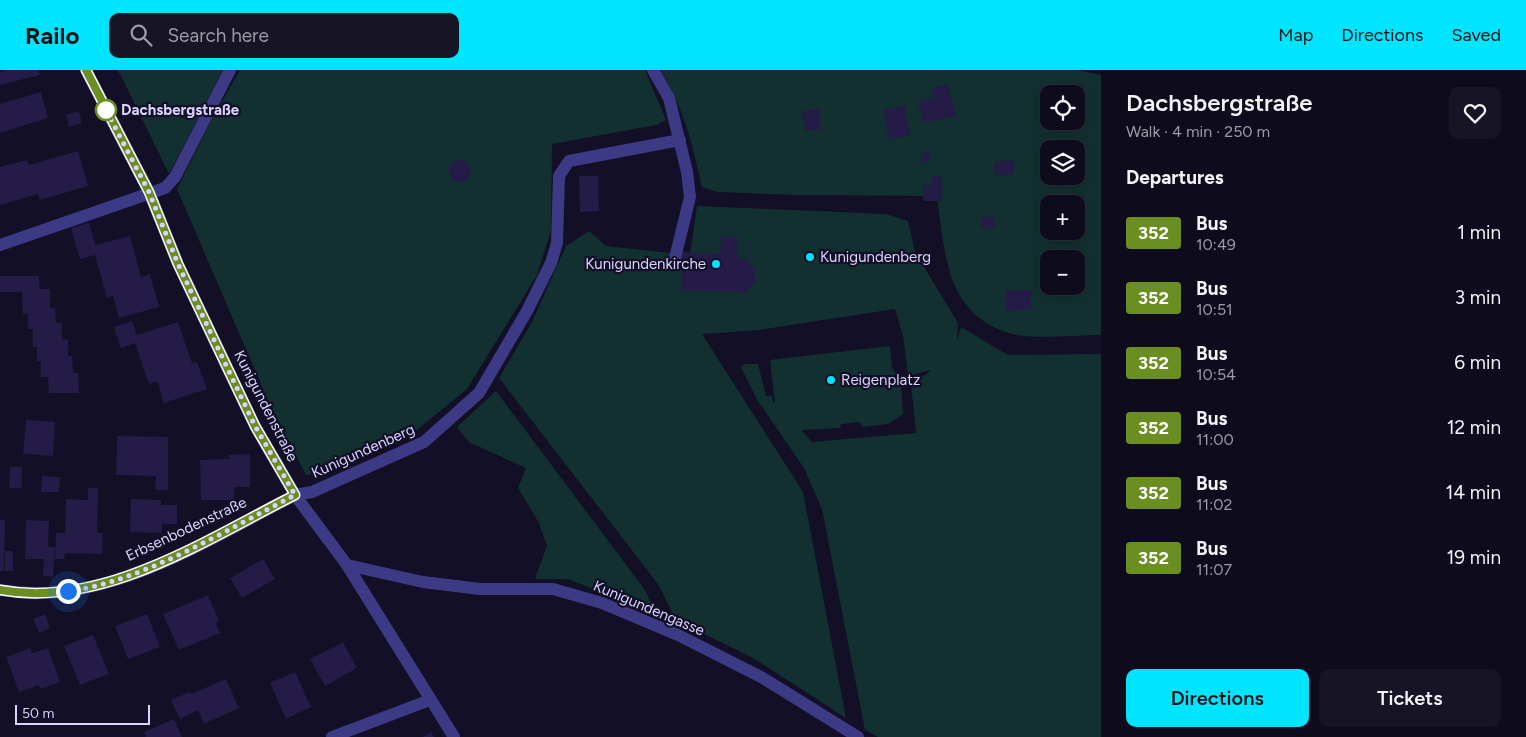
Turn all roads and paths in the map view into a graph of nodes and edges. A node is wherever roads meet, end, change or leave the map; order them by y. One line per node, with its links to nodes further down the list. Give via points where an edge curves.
1 (86, 70): 5 (street, Kunigundenstraße)
2 (230, 70): 5 (street, via 175,177 165,188)
3 (653, 70): 4 (street, via 669,98)
4 (680, 140): 7 (street, via 690,197); 8 (street, Kunigundenberg, via 569,161 560,176 557,243 551,263 479,393 424,442 312,492)
5 (149, 192): 6 (street); 8 (street, Kunigundenstraße, via 178,264 255,426)
6 (0, 245)
7 (674, 262)
8 (295, 495): 9 (street, Kunigundenstraße); 10 (street, Erbsenbodenstraße, via 158,564 87,589 21,594)
9 (348, 565): 11 (street, Kunigundenstraße); 14 (street, Kunigundengasse, via 415,580 480,589 553,589 602,603 678,635 763,678)
10 (0, 590)
11 (430, 700): 12 (street); 13 (street, Kunigundenstraße)
12 (332, 737)
13 (454, 737)
14 (858, 737)

